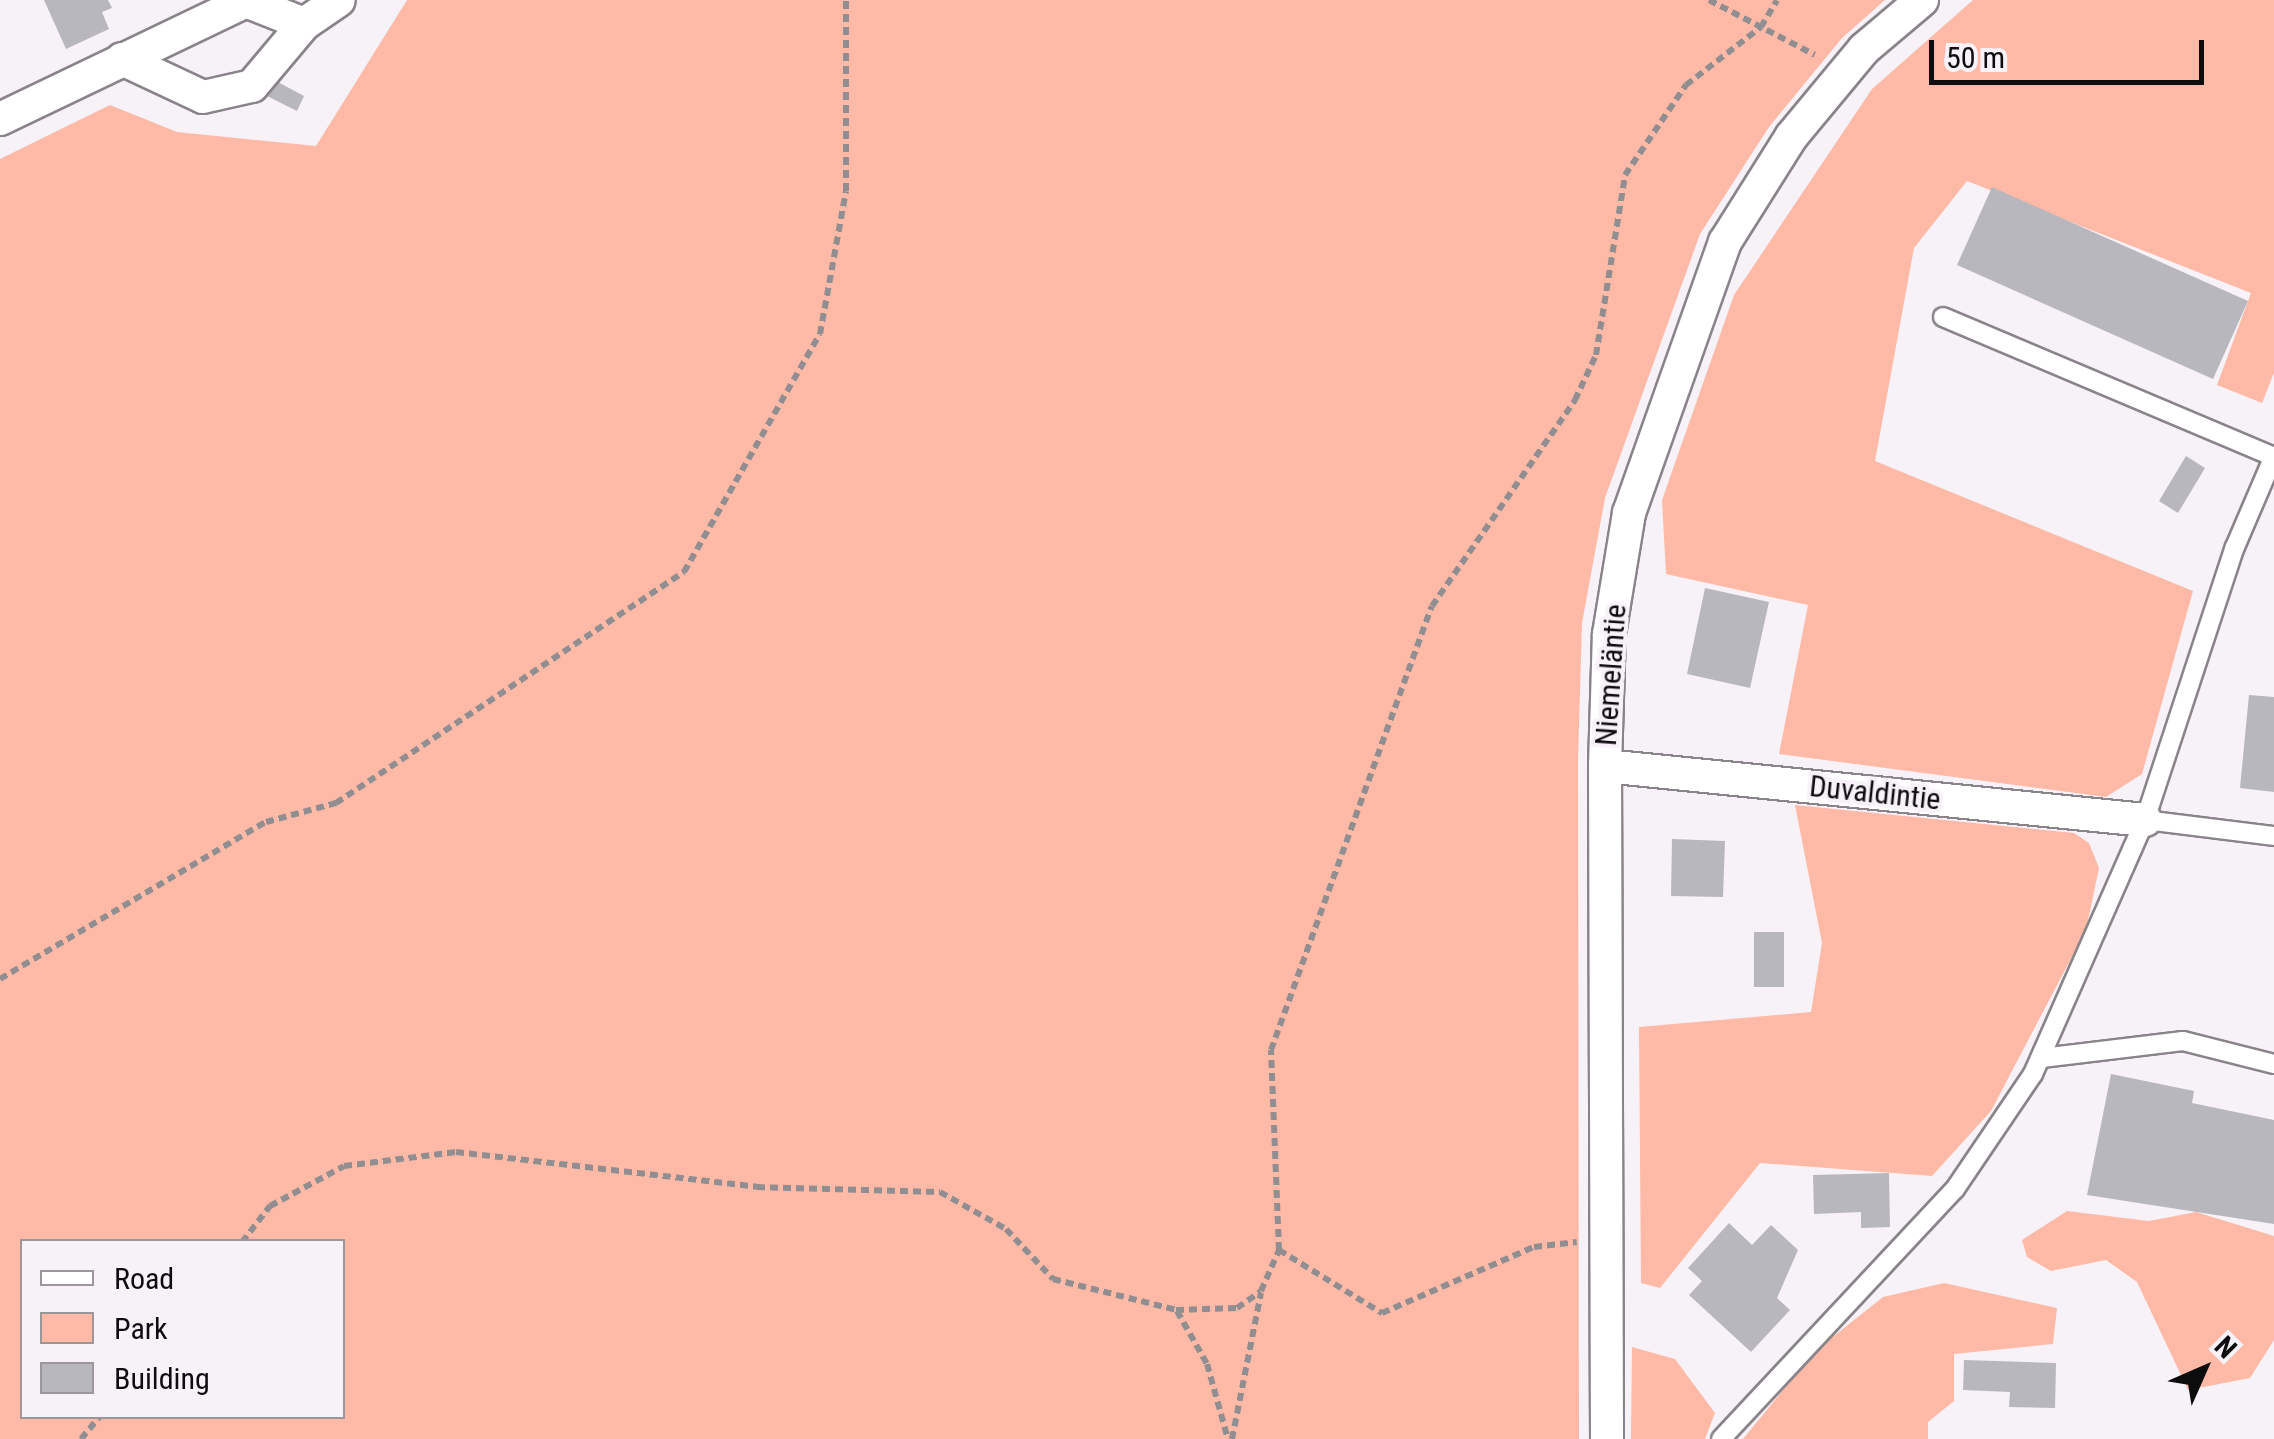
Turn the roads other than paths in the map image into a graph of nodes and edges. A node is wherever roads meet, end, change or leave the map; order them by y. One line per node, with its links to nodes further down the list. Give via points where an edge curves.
1 (339, 0): 3 (street)
2 (1922, 0): 8 (street, Niemeläntie, via 1846,70 1791,138 1724,242 1628,514 1610,634)
3 (304, 24): 4 (street, via 246,1); 4 (street, via 252,86 203,96)
4 (122, 59): 5 (street)
5 (0, 118)
6 (1944, 317): 7 (lane)
7 (2274, 456): 9 (lane, via 2235,548)
8 (1605, 766): 9 (street, Duvaldintie); 13 (street, Niemeläntie)
9 (2144, 820): 10 (lane); 11 (lane)
10 (2274, 836)
11 (2042, 1058): 12 (lane, via 2183,1041); 14 (lane, via 1955,1188)
12 (2274, 1064)
13 (1607, 1439)
14 (1721, 1439)

